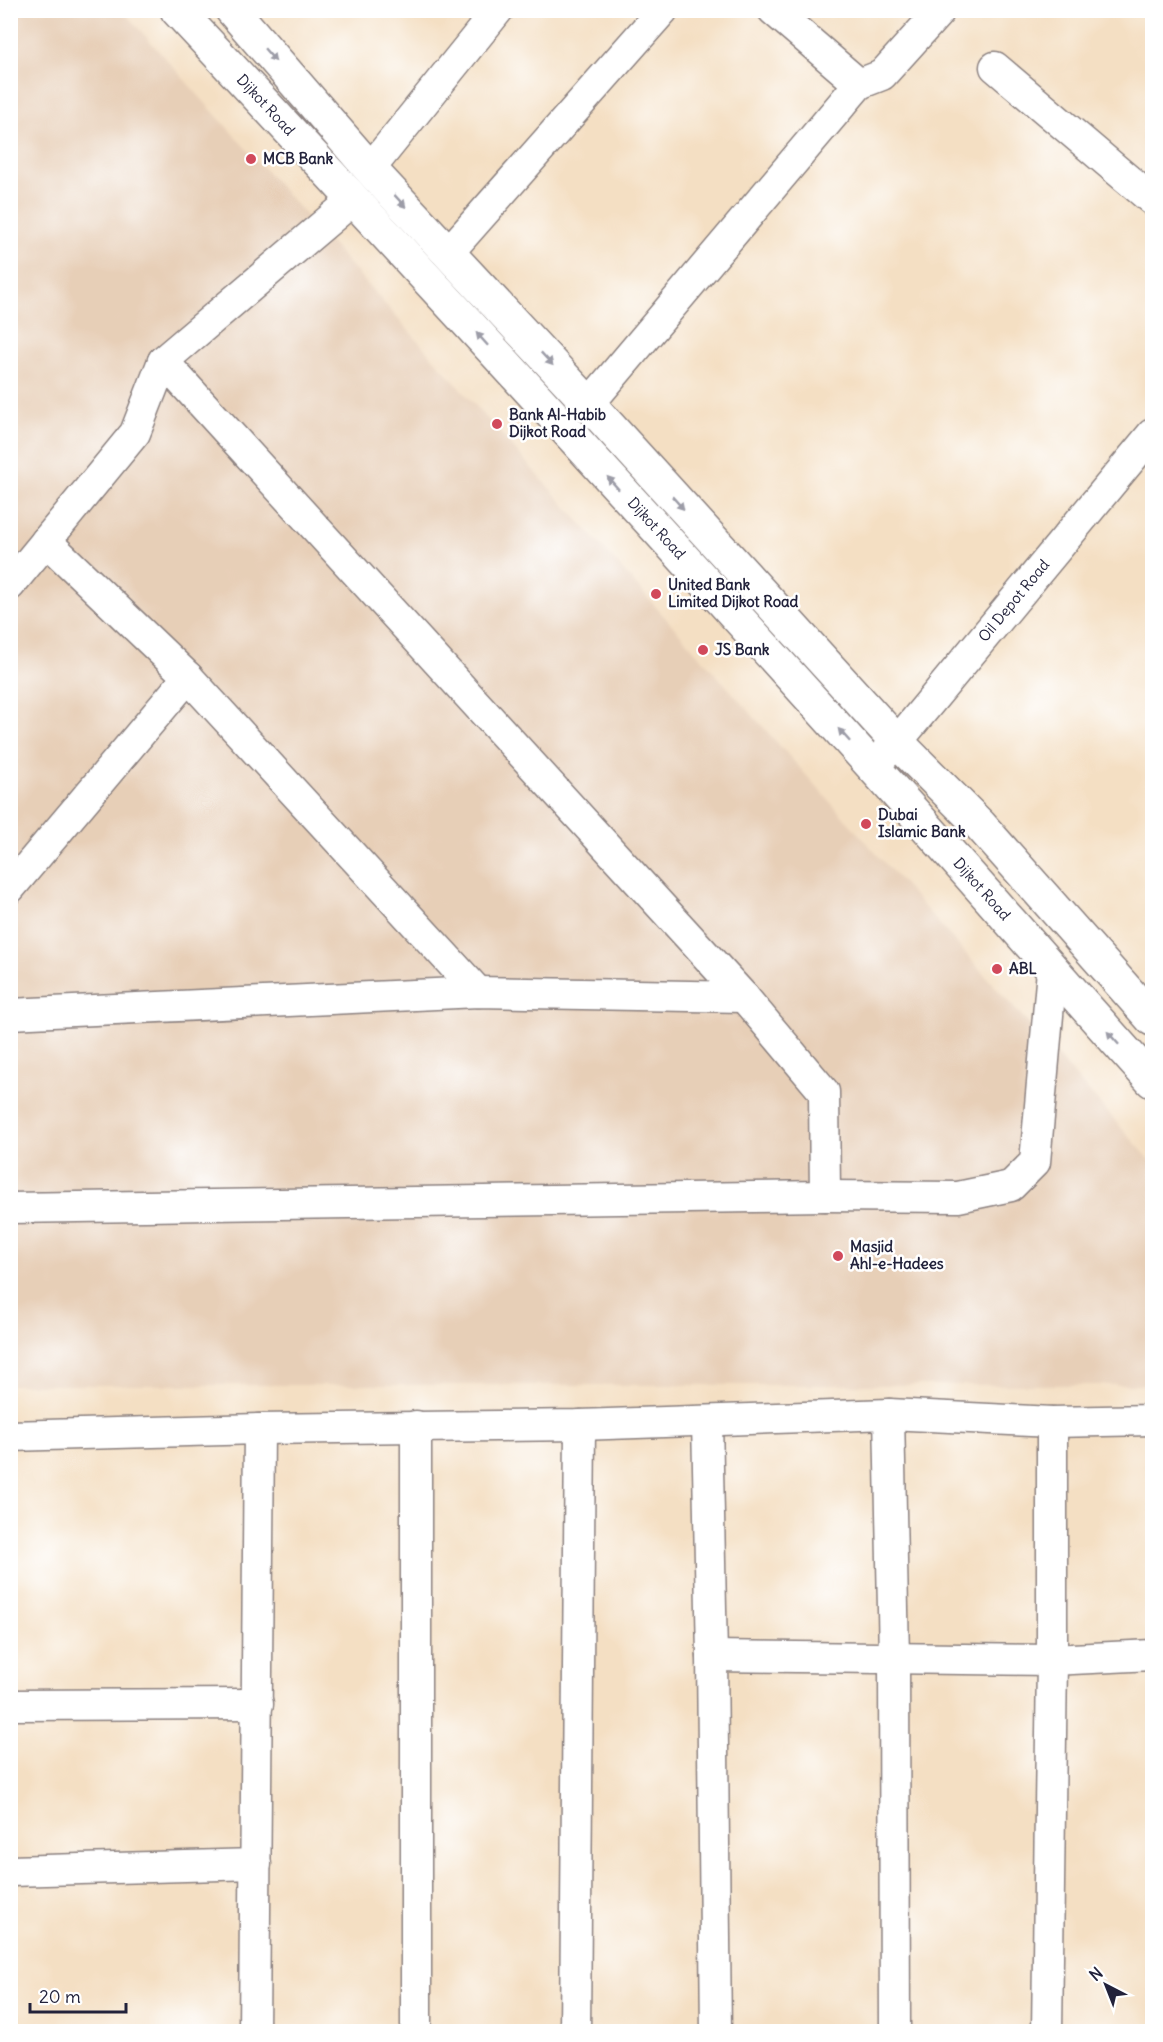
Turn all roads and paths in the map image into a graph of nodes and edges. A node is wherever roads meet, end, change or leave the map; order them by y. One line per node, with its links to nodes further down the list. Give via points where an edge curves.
1 (177, 10): 10 (main road, Dijkot Road)
2 (232, 10): 9 (main road, one-way to 9)
3 (498, 10): 9 (street)
4 (663, 10): 12 (street)
5 (773, 10): 8 (street)
6 (937, 10): 8 (street, via 882,75)
7 (995, 67): 11 (street)
8 (859, 84): 14 (street)
9 (370, 169): 12 (main road, one-way to 12)
10 (354, 199): 13 (street); 20 (main road, Dijkot Road, one-way to 10)
11 (1152, 200)
12 (448, 253): 14 (main road, one-way to 14)
13 (163, 361): 16 (street, via 135,433); 24 (street)
14 (589, 404): 19 (main road, one-way to 19)
15 (1152, 434): 19 (street, Oil Depot Road)
16 (46, 541): 17 (street); 18 (street)
17 (10, 585)
18 (188, 677): 21 (street); 23 (street)
19 (897, 742): 20 (street, Oil Depot Road); 26 (main road, via 980,825)
20 (873, 768): 22 (main road, Dijkot Road)
21 (10, 888)
22 (1052, 970): 27 (main road, Dijkot Road, one-way to 22); 28 (street, via 1035,1162 1011,1186 958,1197)
23 (478, 992): 24 (street); 25 (street)
24 (744, 997): 28 (street, via 824,1092)
25 (10, 1014)
26 (1152, 1019)
27 (1152, 1081)
28 (825, 1196): 29 (street)
29 (10, 1208)
30 (889, 1414): 32 (street); 33 (street); 40 (street)
31 (1152, 1420): 33 (street)
32 (707, 1421): 34 (street); 39 (street)
33 (1052, 1422): 41 (street)
34 (580, 1425): 35 (street); 48 (street)
35 (416, 1426): 36 (street); 47 (street)
36 (259, 1429): 37 (street); 42 (street)
37 (10, 1436)
38 (1152, 1655): 41 (street)
39 (712, 1656): 40 (street); 49 (street)
40 (894, 1658): 41 (street); 50 (street)
41 (1053, 1659): 51 (street)
42 (258, 1704): 43 (street); 44 (street)
43 (10, 1705)
44 (256, 1864): 45 (street); 46 (street)
45 (10, 1871)
46 (254, 2031)
47 (416, 2031)
48 (575, 2031)
49 (716, 2031)
50 (895, 2031)
51 (1047, 2031)

